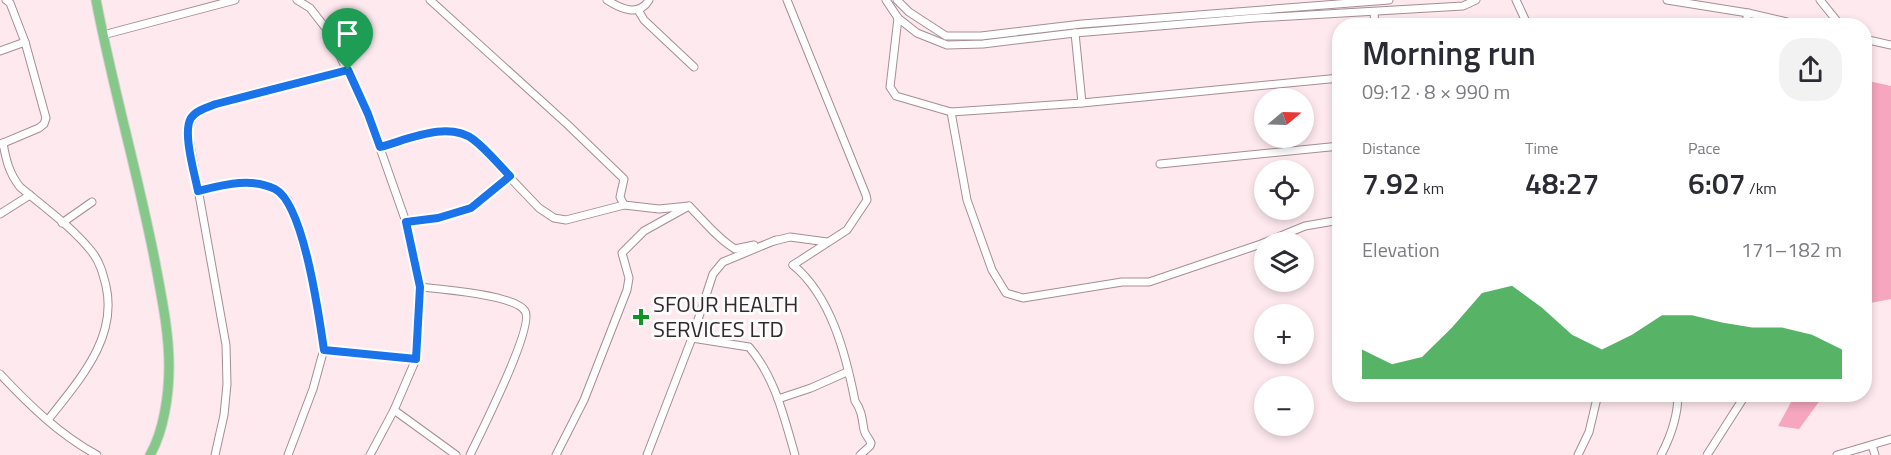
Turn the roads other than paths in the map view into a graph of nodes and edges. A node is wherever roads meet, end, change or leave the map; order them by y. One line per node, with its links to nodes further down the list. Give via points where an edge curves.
1 (6, 0): 34 (street)
2 (96, 0): 32 (main road)
3 (235, 0): 32 (street)
4 (297, 0): 38 (street, via 310,8 328,31)
5 (430, 0): 17 (street)
6 (608, 0): 20 (street)
7 (649, 0): 20 (street)
8 (788, 0): 57 (street, via 867,195 847,230)
9 (886, 0): 25 (street)
10 (897, 0): 23 (street, via 946,36)
11 (1254, 0): 23 (street)
12 (1389, 0): 19 (street)
13 (1476, 0): 18 (street)
14 (1516, 0): 27 (street)
15 (1667, 0): 22 (street)
16 (1820, 0): 30 (street)
17 (440, 3): 50 (street, via 624,179 620,197)
18 (1462, 3): 21 (street)
19 (1336, 5): 21 (street); 23 (street)
20 (638, 10): 37 (street)
21 (1374, 12): 26 (street)
22 (1748, 13): 24 (street); 28 (street)
23 (1255, 14): 31 (street)
24 (1761, 16): 29 (street)
25 (898, 18): 31 (street, via 917,33 947,45); 41 (street, via 890,87 896,96)
26 (1374, 18)
27 (1524, 18)
28 (1747, 18)
29 (1770, 18)
30 (1835, 18)
31 (1075, 33): 40 (street)
32 (103, 35): 73 (main road, via 151,240 166,332 167,395)
33 (1872, 41): 35 (street)
34 (25, 42): 36 (street); 42 (street, via 46,118 39,128)
35 (1891, 45)
36 (0, 51)
37 (694, 67)
38 (348, 70): 43 (street); 47 (street, via 200,110 190,119 188,133)
39 (1332, 79): 40 (street)
40 (1082, 103): 41 (street)
41 (951, 112): 53 (street, via 967,200 993,270 1006,293 1023,298 1122,282 1149,282 1305,226)
42 (1, 144): 48 (street, via 13,177)
43 (380, 147): 46 (street, via 455,131 472,138); 54 (street)
44 (1332, 147): 45 (street)
45 (1160, 164)
46 (510, 176): 50 (street, via 539,208 554,218 566,219); 54 (street, via 471,208)
47 (198, 191): 60 (street, via 249,182 277,190 288,200 312,279); 74 (street, via 226,345 224,415)
48 (30, 195): 52 (street); 55 (street)
49 (92, 202): 55 (street)
50 (624, 205): 51 (street, via 659,209)
51 (689, 206): 56 (street, via 735,249); 79 (street, via 644,231 622,253 629,278 627,290 584,400)
52 (0, 214)
53 (1332, 221)
54 (406, 222): 58 (street)
55 (62, 223): 69 (street, via 94,254 103,271 109,313 96,353)
56 (776, 240): 57 (street, via 789,237 827,242); 59 (street, via 723,262 713,274)
57 (793, 265): 62 (street, via 815,286 843,347)
58 (420, 287): 61 (street); 78 (street, via 510,301 524,309 528,319)
59 (692, 338): 64 (street, via 749,347 759,358); 80 (street)
60 (324, 350): 61 (street); 75 (street)
61 (416, 359): 68 (street)
62 (847, 372): 64 (street); 82 (street, via 864,421 864,433 871,443)
63 (0, 374): 69 (street)
64 (778, 399): 81 (street)
65 (1596, 402): 83 (street)
66 (1678, 402): 84 (street, via 1671,436)
67 (1741, 402): 85 (street)
68 (394, 410): 76 (street); 77 (street)
69 (48, 420): 72 (street, via 73,442)
70 (1891, 439): 71 (street)
71 (1872, 445): 86 (street); 87 (street)
72 (97, 455)
73 (150, 455)
74 (215, 455)
75 (288, 455)
76 (370, 455)
77 (456, 455)
78 (471, 455)
79 (556, 455)
80 (647, 455)
81 (795, 455)
82 (860, 455)
83 (1578, 455)
84 (1661, 455)
85 (1707, 455)
86 (1837, 455)
87 (1875, 455)

